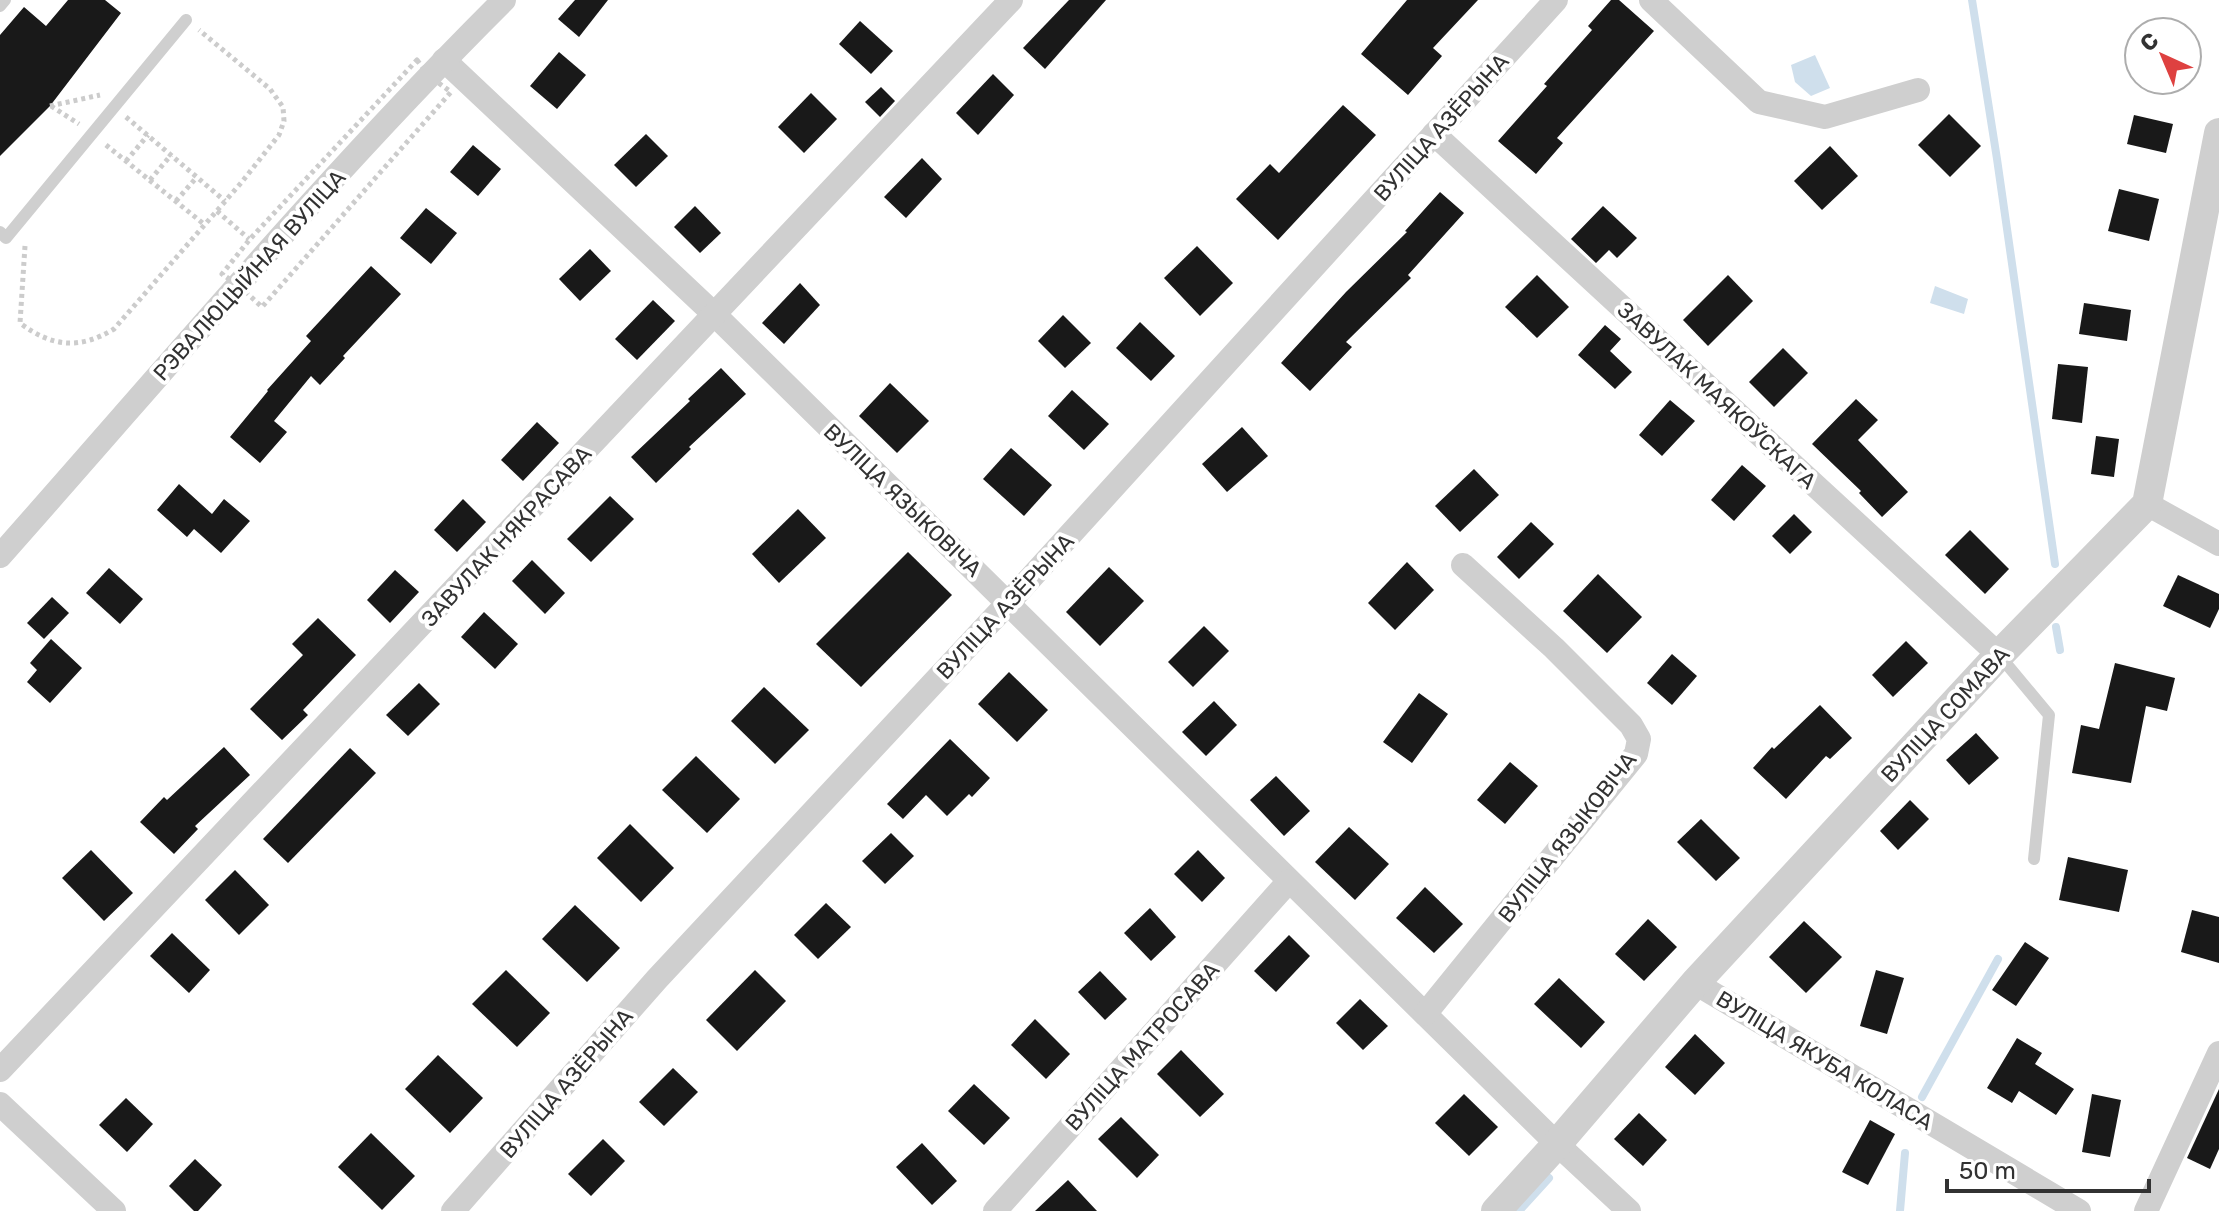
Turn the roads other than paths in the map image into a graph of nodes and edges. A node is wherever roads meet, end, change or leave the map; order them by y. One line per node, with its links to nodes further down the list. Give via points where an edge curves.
1 (5, 0): 6 (lane)
2 (504, 0): 8 (street, РЭВАЛЮЦЫЙНАЯ ВУЛІЦА)
3 (1011, 0): 13 (street, ЗАВУЛАК НЯКРАСАВА)
4 (1556, 0): 11 (street, ВУЛІЦА АЗЁРЫНА)
5 (1651, 0): 9 (street, via 1759,102 1825,117)
6 (0, 6)
7 (186, 20): 12 (lane, via 6,238)
8 (444, 60): 13 (street, ВУЛІЦА ЯЗЫКОВІЧА); 16 (street, РЭВАЛЮЦЫЙНАЯ ВУЛІЦА)
9 (1918, 90)
10 (2219, 133): 14 (street)
11 (1434, 134): 18 (street, ВУЛІЦА АЗЁРЫНА); 19 (street, ЗАВУЛАК МАЯКОЎСКАГА)
12 (0, 232)
13 (715, 315): 18 (street, ВУЛІЦА ЯЗЫКОВІЧА); 25 (street, ЗАВУЛАК НЯКРАСАВА)
14 (2147, 504): 15 (street); 19 (street, ВУЛІЦА СОМАВА)
15 (2219, 544)
16 (0, 556)
17 (1463, 565): 23 (street, ВУЛІЦА ЯЗЫКОВІЧА, via 1565,659 1639,739 1636,754)
18 (1008, 603): 21 (street, ВУЛІЦА ЯЗЫКОВІЧА); 29 (street, ВУЛІЦА АЗЁРЫНА, via 657,979)
19 (1999, 655): 20 (lane, via 2049,715); 22 (street, ВУЛІЦА СОМАВА)
20 (2034, 859)
21 (1289, 881): 23 (street, ВУЛІЦА ЯЗЫКОВІЧА); 30 (street, ВУЛІЦА МАТРОСАВА)
22 (1695, 983): 27 (street, ВУЛІЦА СОМАВА); 33 (street, ВУЛІЦА ЯКУБА КОЛАСА)
23 (1425, 1014): 27 (street, ВУЛІЦА ЯЗЫКОВІЧА)
24 (2219, 1053): 34 (street)
25 (0, 1070)
26 (0, 1104): 28 (street)
27 (1557, 1144): 31 (street, ВУЛІЦА СОМАВА); 32 (street, ВУЛІЦА ЯЗЫКОВІЧА)
28 (114, 1211)
29 (453, 1211)
30 (995, 1211)
31 (1496, 1211)
32 (1629, 1211)
33 (2079, 1211)
34 (2146, 1211)

